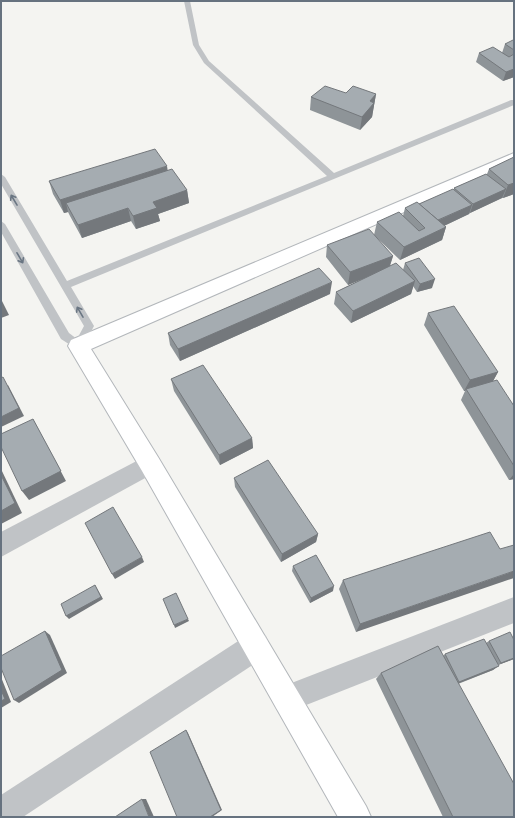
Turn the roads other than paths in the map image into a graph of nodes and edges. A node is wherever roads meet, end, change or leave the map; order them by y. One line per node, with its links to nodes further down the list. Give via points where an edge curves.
1 (187, 1): 4 (lane, via 196,45 206,62)
2 (514, 102): 4 (lane)
3 (514, 158): 8 (street)
4 (332, 176): 7 (lane)
5 (1, 177): 7 (lane, one-way to 5)
6 (1, 224): 8 (lane, one-way to 8, via 64,336)
7 (65, 286): 8 (lane, one-way to 7, via 88,326)
8 (78, 346): 9 (street)
9 (150, 464): 10 (street); 12 (street)
10 (1, 546)
11 (514, 610): 13 (street)
12 (256, 646): 13 (street); 14 (street)
13 (286, 698): 15 (street)
14 (1, 813)
15 (355, 817)

